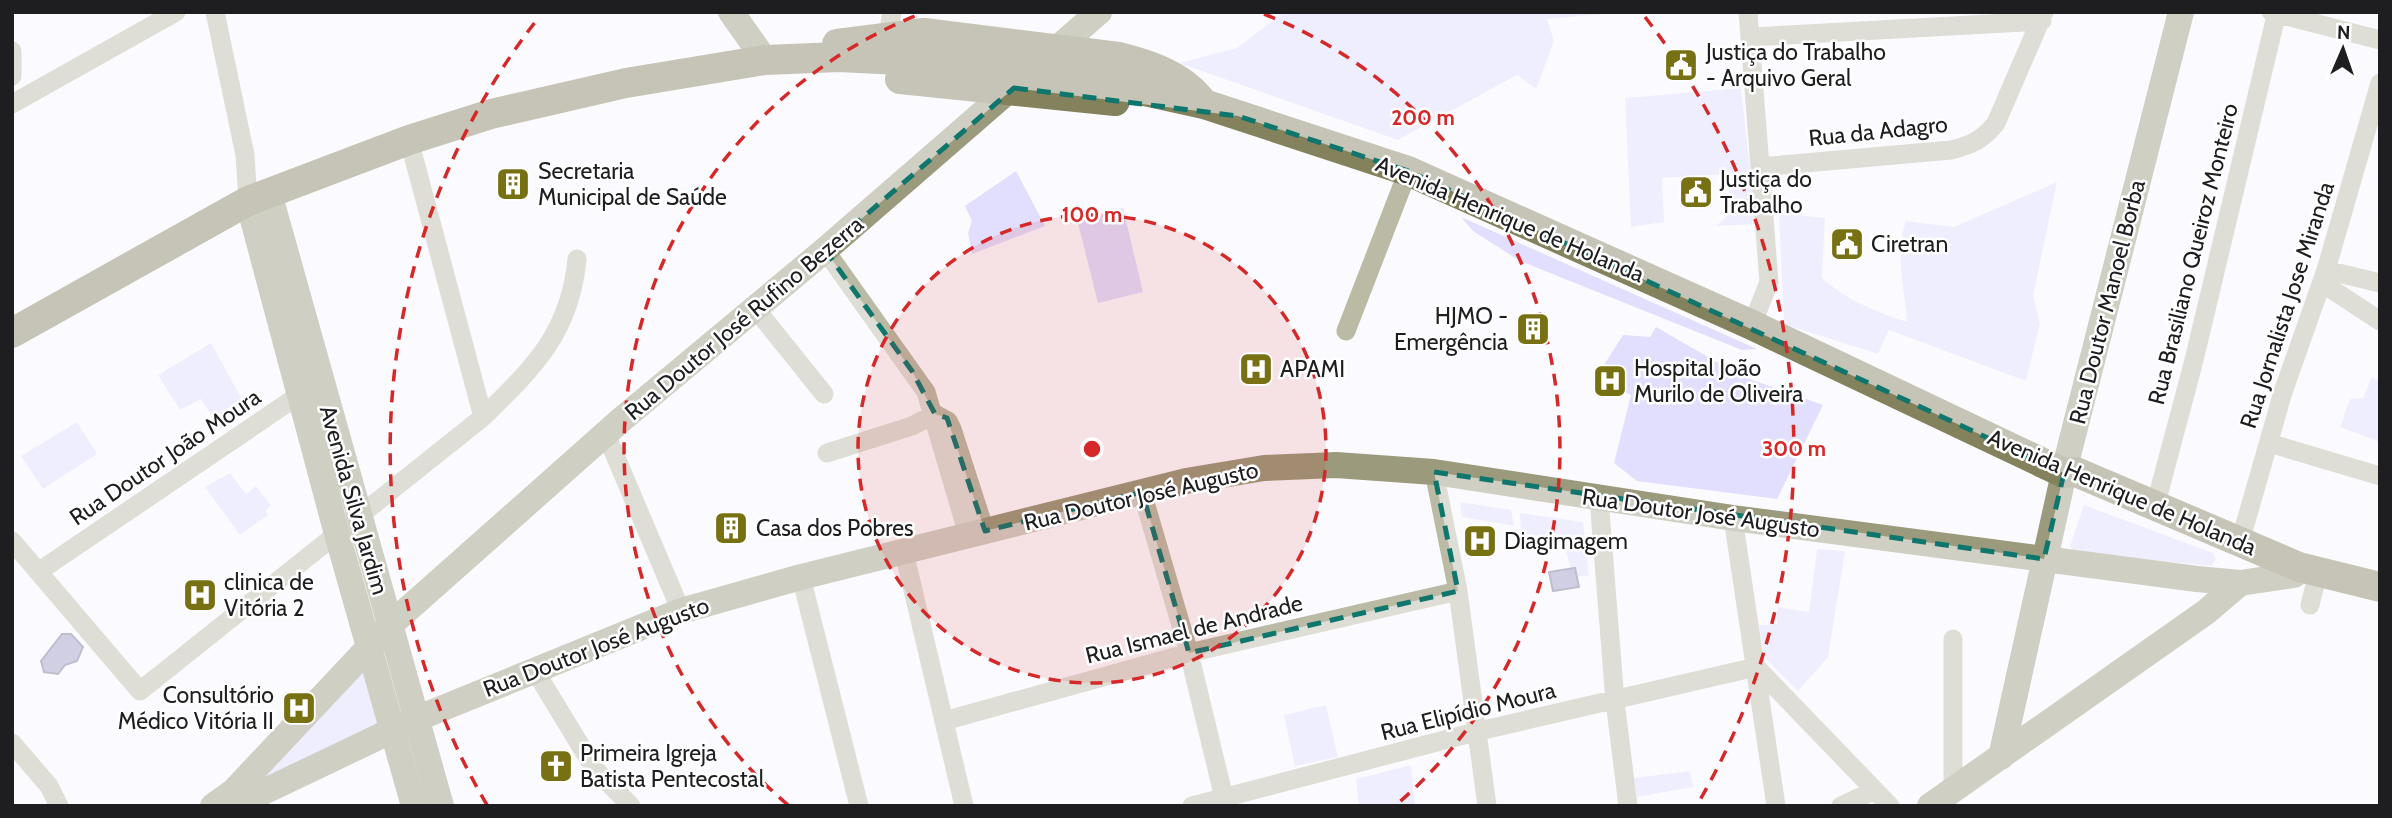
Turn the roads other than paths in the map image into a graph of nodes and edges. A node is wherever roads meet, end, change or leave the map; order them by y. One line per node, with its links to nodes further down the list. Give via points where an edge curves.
1 (176, 12): 18 (street)
2 (215, 12): 24 (street, via 245,155)
3 (731, 12): 14 (main road)
4 (1748, 12): 10 (street)
5 (2181, 12): 42 (main road, Rua Doutor Manoel Borba)
6 (2275, 13): 11 (street); 46 (street, Rua Brasiliano Queiroz Monteiro)
7 (1095, 14): 12 (main road, Rua Doutor José Rufino Bezerra)
8 (2043, 17): 10 (street); 22 (street, Rua da Adagro, via 1996,123 1985,137 1970,145)
9 (890, 24): 12 (main road, via 925,33); 14 (main road)
10 (1751, 37): 22 (street)
11 (2380, 40)
12 (1058, 48): 17 (main road, Rua Doutor José Rufino Bezerra); 19 (main road, via 1147,64 1185,85)
13 (12, 51): 15 (street)
14 (779, 59): 17 (main road, via 846,72); 19 (main road, Avenida Henrique de Holanda, bridge, via 960,63 1086,78); 21 (main road, Avenida Henrique de Holanda, via 626,83 491,114)
15 (12, 76)
16 (2380, 83): 27 (street, Rua Jornalista Jose Miranda)
17 (1014, 88): 20 (main road); 25 (main road, Rua Doutor José Rufino Bezerra)
18 (12, 104)
19 (1204, 104): 20 (main road, Avenida Henrique de Holanda)
20 (1238, 116): 23 (main road, Avenida Henrique de Holanda)
21 (409, 140): 24 (main road, Avenida Henrique de Holanda); 37 (street)
22 (1760, 167): 31 (street, via 1769,282)
23 (1408, 170): 31 (main road, Avenida Henrique de Holanda); 32 (street)
24 (259, 197): 33 (main road, Avenida Henrique de Holanda); 34 (main road, Avenida Silva Jardim)
25 (825, 250): 29 (main road, Rua Doutor José Rufino Bezerra); 36 (street, via 912,371)
26 (578, 258): 37 (street, via 571,304 558,332 517,384)
27 (2324, 277): 28 (street); 30 (street); 39 (street, Rua Jornalista Jose Miranda)
28 (2380, 283)
29 (755, 308): 35 (street); 38 (main road, Rua Doutor José Rufino Bezerra)
30 (2380, 321)
31 (1752, 325): 42 (main road, Avenida Henrique de Holanda)
32 (1346, 331)
33 (12, 333)
34 (310, 391): 47 (main road, Avenida Silva Jardim); 50 (main road, Avenida Silva Jardim); 55 (street, Rua Doutor João Moura)
35 (824, 394)
36 (935, 414): 40 (street); 49 (street, via 952,429)
37 (483, 417): 47 (street)
38 (606, 434): 62 (street); 63 (main road, Rua Doutor José Rufino Bezerra)
39 (2269, 443): 43 (street); 52 (street, Rua Jornalista Jose Miranda)
40 (827, 453)
41 (1434, 472): 44 (main road, Rua Doutor José Augusto, via 1293,465 1222,474); 45 (main road, Rua Doutor José Augusto); 60 (street)
42 (2064, 473): 46 (main road, Avenida Henrique de Holanda, via 2076,472); 54 (main road, Rua Doutor Manoel Borba); 59 (main road, via 2072,481)
43 (2380, 476)
44 (1142, 492): 49 (main road, Rua Doutor José Augusto); 66 (street)
45 (1599, 499): 48 (main road, Rua Doutor José Augusto); 69 (street)
46 (2155, 507): 52 (main road, Avenida Henrique de Holanda)
47 (359, 517): 50 (street); 63 (main road, Avenida Silva Jardim)
48 (1733, 518): 54 (main road, Rua Doutor José Augusto); 67 (street)
49 (976, 533): 53 (main road, Rua Doutor José Augusto)
50 (337, 534): 55 (street, via 141,691); 65 (main road, Avenida Silva Jardim)
51 (12, 541): 55 (street)
52 (2240, 542): 58 (main road, Avenida Henrique de Holanda, via 2299,566)
53 (904, 552): 56 (main road, Rua Doutor José Augusto); 70 (street)
54 (2045, 559): 57 (main road, Rua Doutor José Augusto); 74 (main road, Rua Doutor Manoel Borba)
55 (38, 572)
56 (801, 577): 62 (main road, Rua Doutor José Augusto); 83 (street)
57 (2240, 583): 59 (main road, Rua Doutor José Augusto); 74 (main road)
58 (2380, 587)
59 (2313, 590): 61 (main road)
60 (1458, 591): 66 (street, Rua Ismael de Andrade); 72 (street)
61 (2380, 598)
62 (681, 611): 68 (main road, Rua Doutor José Augusto)
63 (390, 625): 65 (main road, Rua Doutor José Rufino Bezerra); 71 (main road, Avenida Silva Jardim)
64 (1953, 639): 75 (street)
65 (369, 645): 71 (main road, Avenida Silva Jardim); 77 (main road, Rua Doutor José Rufino Bezerra)
66 (1189, 653): 70 (street, Rua Ismael de Andrade); 78 (street)
67 (1756, 667): 69 (street, Rua Elipídio Moura); 76 (street); 88 (street)
68 (534, 669): 71 (main road, Rua Doutor José Augusto); 82 (street, via 594,768)
69 (1615, 701): 72 (street, Rua Elipídio Moura); 87 (street)
70 (944, 721): 84 (street)
71 (404, 724): 77 (main road, Rua Doutor José Augusto); 80 (main road, Avenida Silva Jardim); 81 (main road, Avenida Silva Jardim)
72 (1479, 731): 78 (street, Rua Elipídio Moura); 86 (street)
73 (12, 743): 79 (street, via 49,786)
74 (2001, 757): 75 (main road)
75 (1953, 788): 91 (main road)
76 (1875, 790): 89 (street); 90 (street)
77 (230, 801)
78 (1225, 802): 85 (street, Rua Elipídio Moura)
79 (59, 806)
80 (414, 806)
81 (441, 806)
82 (631, 806)
83 (859, 806)
84 (964, 806)
85 (1192, 806)
86 (1487, 806)
87 (1628, 806)
88 (1776, 806)
89 (1841, 806)
90 (1890, 806)
91 (1930, 806)

